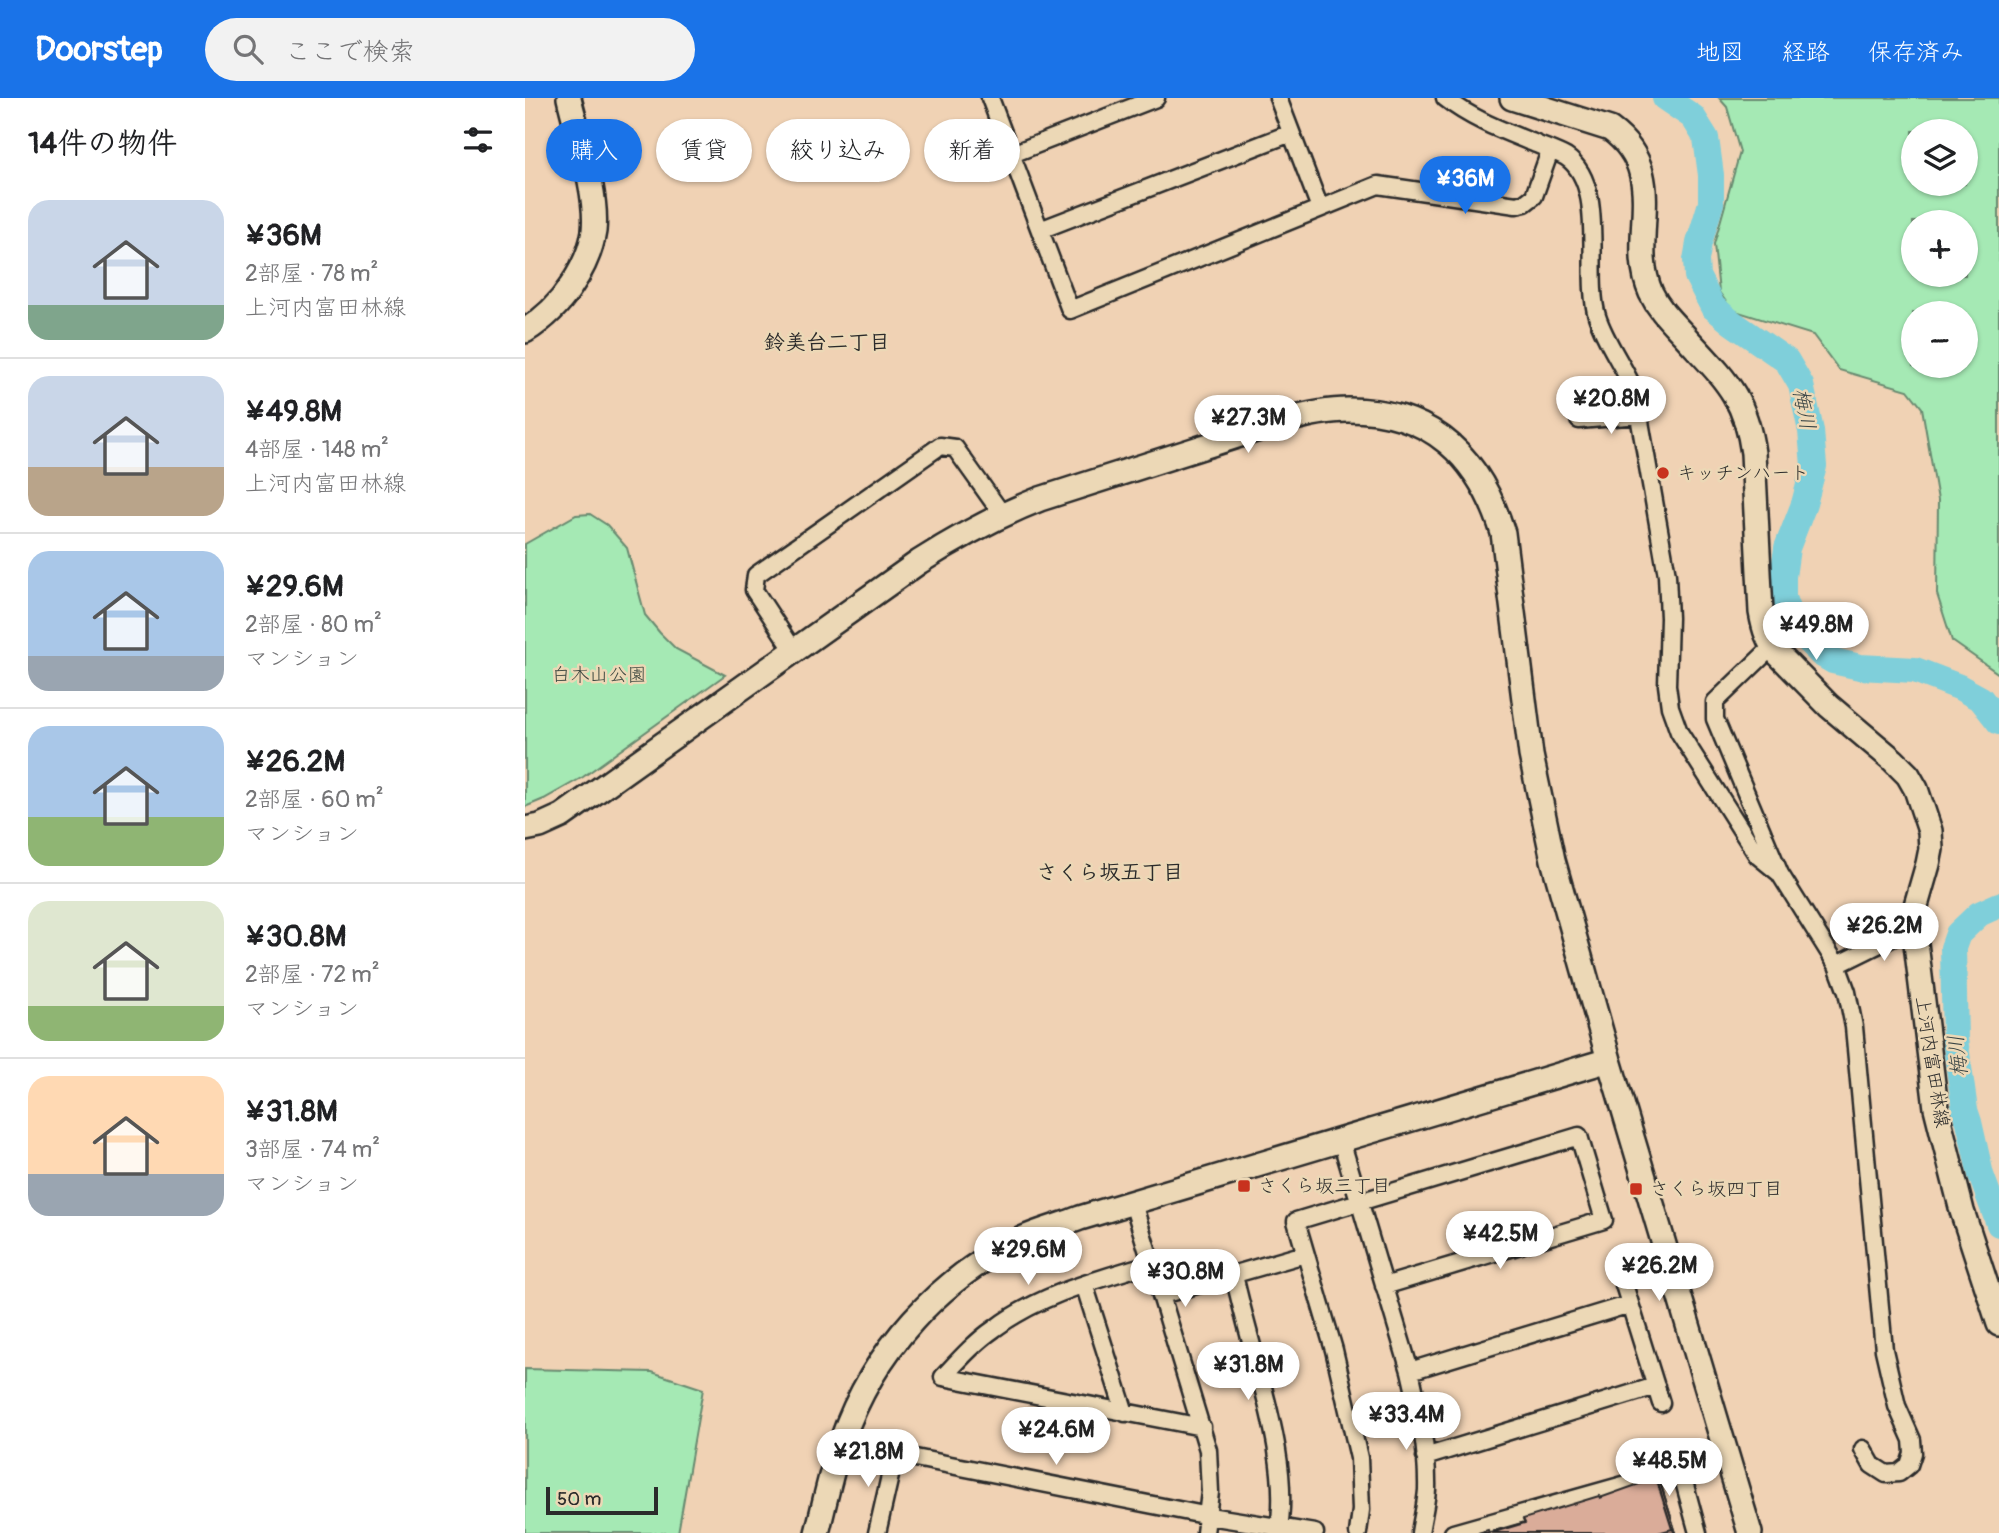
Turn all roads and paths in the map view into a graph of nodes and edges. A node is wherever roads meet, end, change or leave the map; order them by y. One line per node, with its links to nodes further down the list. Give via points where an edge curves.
1 (569, 98): 14 (street, via 591,188 594,232 567,292 555,308)
2 (989, 98): 7 (street)
3 (1156, 98): 10 (street)
4 (1278, 98): 8 (street)
5 (1445, 98): 9 (street, via 1481,122)
6 (1512, 98): 18 (street, 上河内富田林線, via 1610,129 1622,137 1640,165 1645,264 1651,292 1662,312 1724,378 1750,433 1761,612)
7 (998, 119)
8 (1291, 133): 12 (street); 13 (street)
9 (1550, 150): 12 (street, via 1534,196 1525,203 1378,185); 15 (street, via 1567,158 1581,174 1588,193 1597,315 1629,377)
10 (1020, 151)
11 (1020, 176): 13 (street)
12 (1320, 208): 13 (street, via 1070,310)
13 (1040, 230)
14 (525, 331)
15 (1639, 415): 16 (street); 21 (street, via 1667,575 1669,707 1679,732 1757,855)
16 (1579, 420)
17 (1002, 514): 19 (street, via 919,562); 19 (street, via 955,448 940,446 756,575 754,590); 24 (street, via 1316,413 1377,412 1426,428 1450,444 1485,487 1503,533 1541,805)
18 (1772, 647): 21 (street, via 1715,702 1715,719); 22 (street, 上河内富田林線, via 1829,706 1893,760 1916,789 1931,849)
19 (794, 651): 20 (street, via 562,816)
20 (525, 829)
21 (1780, 874): 23 (street)
22 (1914, 927): 23 (street); 36 (street, 上河内富田林線, via 1936,1108 1962,1211)
23 (1837, 965): 42 (street, via 1857,1049 1884,1350 1913,1453 1909,1465 1899,1473 1886,1474 1872,1465)
24 (1609, 1060): 25 (street); 56 (street)
25 (1341, 1140): 26 (street); 27 (street)
26 (1133, 1203): 29 (street); 48 (street, via 1026,1237 989,1256 921,1310 891,1347 855,1406 831,1472)
27 (1360, 1203): 28 (street, via 1296,1222); 33 (street); 33 (street, via 1579,1136 1604,1220)
28 (1305, 1254): 30 (street); 52 (street, via 1359,1458)
29 (1152, 1263): 32 (street); 34 (street)
30 (1234, 1275): 34 (street); 47 (street, via 1278,1454)
31 (1621, 1275): 35 (street)
32 (1084, 1284): 40 (street); 40 (street, via 1051,1296 994,1329 943,1377)
33 (1384, 1286): 37 (street)
34 (1162, 1295): 41 (street)
35 (1630, 1304): 37 (street); 38 (street)
36 (1997, 1311)
37 (1410, 1371): 44 (street)
38 (1656, 1386): 39 (street); 44 (street)
39 (1661, 1403)
40 (1125, 1413): 41 (street)
41 (1202, 1427): 46 (street)
42 (1863, 1449)
43 (1675, 1452): 45 (street)
44 (1425, 1457): 53 (street, via 1427,1492)
45 (1680, 1469): 54 (street); 55 (street)
46 (1209, 1516): 47 (street); 49 (street, via 895,1454); 50 (street)
47 (1279, 1530): 51 (street)
48 (817, 1533)
49 (877, 1533)
50 (1205, 1533)
51 (1315, 1533)
52 (1358, 1533)
53 (1420, 1533)
54 (1453, 1533)
55 (1698, 1533)
56 (1750, 1533)

